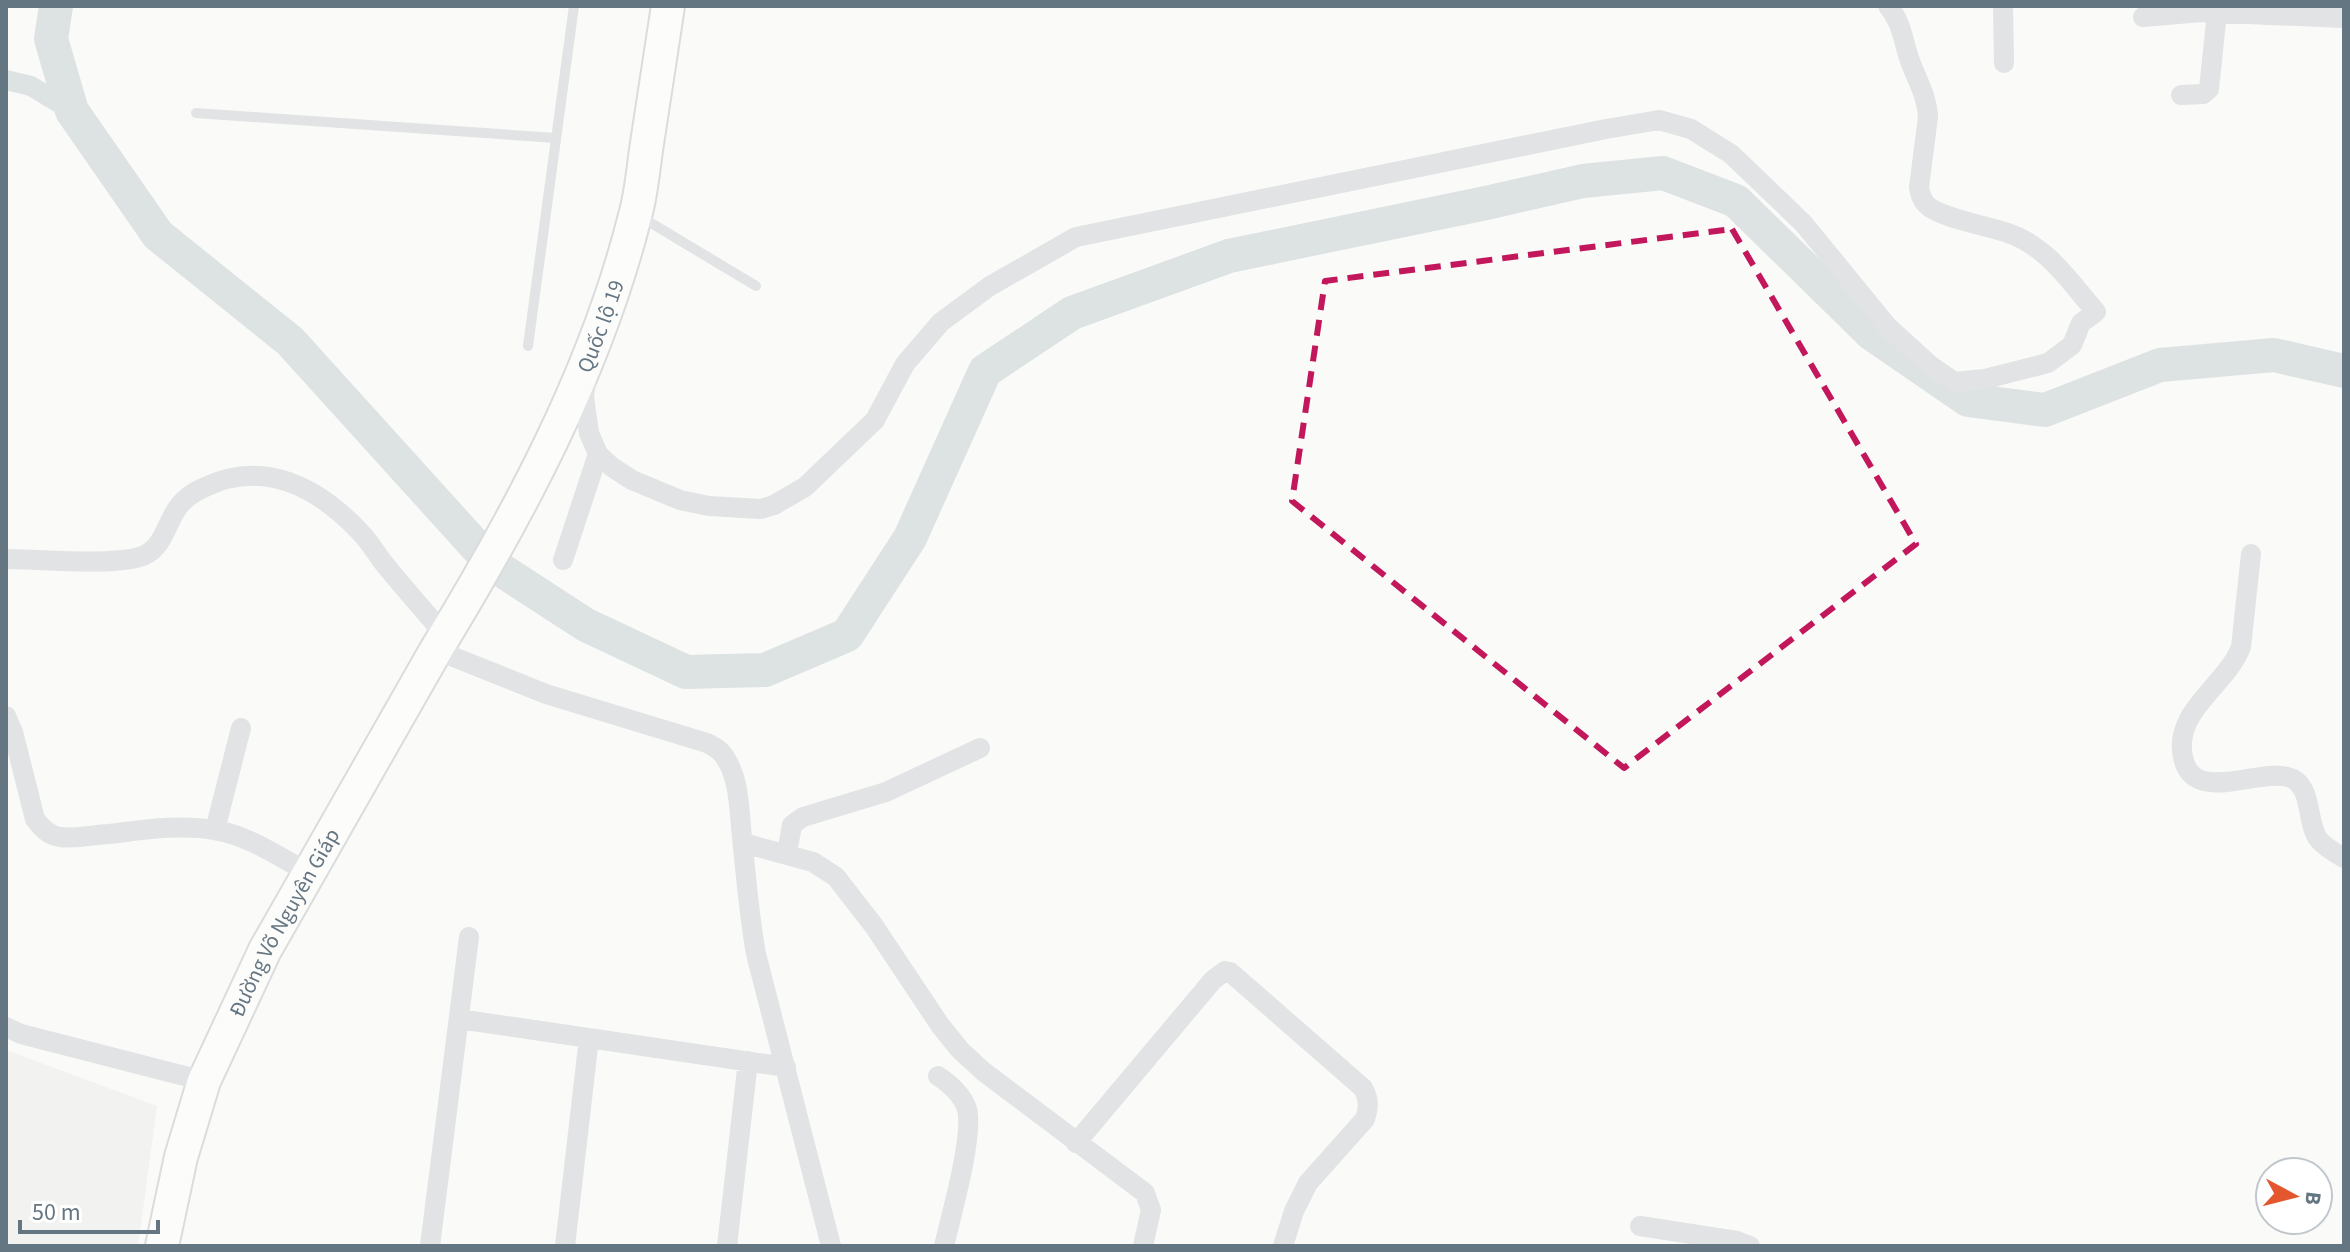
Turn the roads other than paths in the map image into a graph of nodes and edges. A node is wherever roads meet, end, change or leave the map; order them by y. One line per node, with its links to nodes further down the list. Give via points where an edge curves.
1 (574, 6): 11 (lane)
2 (668, 6): 12 (highway, Quốc lộ 19)
3 (1888, 6): 16 (street, via 1900,24 1928,106 1921,197 1938,212 2011,234 2038,249 2096,312 2081,323 2072,345 2048,363 1954,382 1888,327 1803,223 1731,154 1691,129 1659,120 1076,237 990,286 941,322 905,364 875,420 805,487 774,505 742,509 680,500 632,480)
4 (2003, 6): 8 (street)
5 (2217, 12): 6 (street); 7 (street); 9 (street, via 2209,89)
6 (2143, 17)
7 (2344, 18)
8 (2004, 63)
9 (2181, 95)
10 (196, 113): 11 (lane)
11 (556, 138): 14 (lane)
12 (636, 214): 13 (lane); 15 (highway, Quốc lộ 19)
13 (756, 286)
14 (528, 346)
15 (589, 359): 16 (street, via 585,416); 20 (highway, Quốc lộ 19, via 541,464)
16 (598, 454): 19 (street)
17 (2251, 554): 27 (street, via 2241,647 2236,662 2190,715 2181,744 2184,763 2206,782 2274,776 2296,780 2315,833)
18 (6, 559): 20 (street, via 126,561 153,550 178,506 202,488 246,476 284,479 327,502 361,532)
19 (563, 560)
20 (445, 636): 25 (street, via 546,694 718,749 735,782); 28 (highway, Đường Võ Nguyên Giáp)
21 (6, 716): 24 (street, via 35,819 52,834)
22 (241, 728): 24 (street)
23 (980, 748): 26 (street, via 886,792 803,817 792,825)
24 (215, 830): 28 (street, via 239,835)
25 (743, 843): 26 (street); 34 (street, via 756,954)
26 (787, 853): 37 (street, via 836,877 960,1050)
27 (2344, 858)
28 (309, 873): 36 (highway, Đường Võ Nguyên Giáp, via 265,950)
29 (469, 937): 30 (street)
30 (459, 1019): 32 (street); 40 (street)
31 (6, 1027): 36 (street)
32 (589, 1038): 33 (street); 41 (street)
33 (748, 1061): 34 (street); 42 (street)
34 (786, 1067): 43 (street)
35 (938, 1076): 44 (street, via 960,1097 968,1123)
36 (204, 1081): 39 (highway, Đường Võ Nguyên Giáp)
37 (1076, 1143): 45 (street, via 1145,1193 1151,1210); 46 (street, via 1213,980 1230,972 1368,1096 1365,1119 1308,1183)
38 (1640, 1226): 47 (street)
39 (162, 1246)
40 (430, 1246)
41 (565, 1246)
42 (727, 1246)
43 (831, 1246)
44 (944, 1246)
45 (1143, 1246)
46 (1283, 1246)
47 (1750, 1246)

